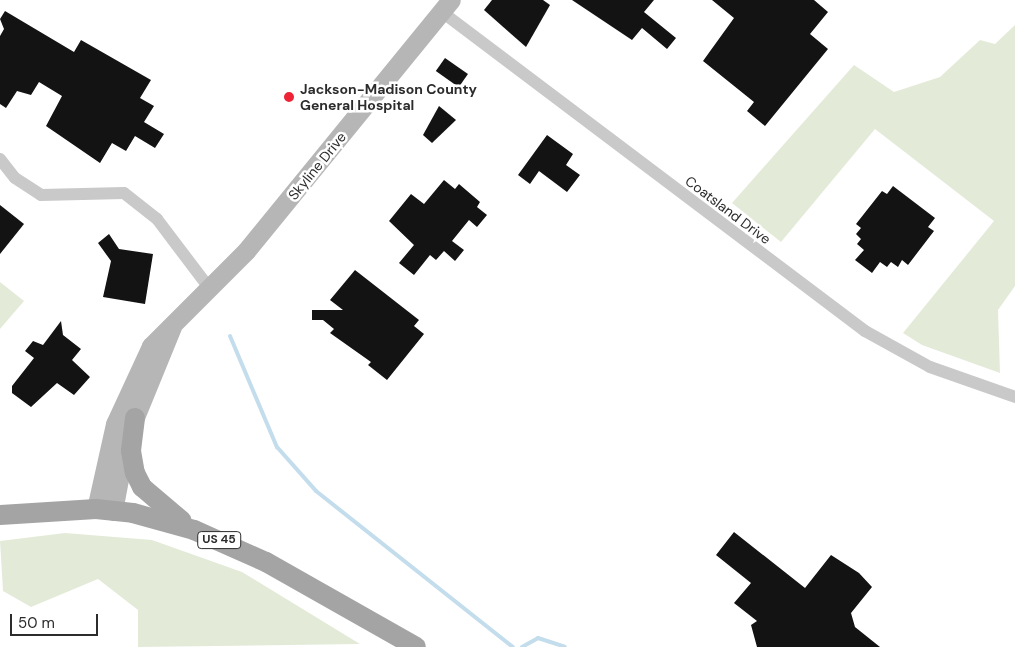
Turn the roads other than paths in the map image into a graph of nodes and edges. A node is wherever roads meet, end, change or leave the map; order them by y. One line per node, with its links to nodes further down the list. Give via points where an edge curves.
1 (446, 6): 3 (street, Skyline Drive, via 273,220); 5 (street, Coatsland Drive, via 865,331 930,367)
2 (0, 159): 3 (street, via 14,178 40,195 124,193 157,219)
3 (210, 289): 4 (street, Skyline Drive)
4 (174, 324): 6 (street, Skyline Drive); 7 (street, Skyline Drive, via 152,346 115,424)
5 (1015, 397)
6 (134, 418): 7 (street, Skyline Drive); 9 (main road, via 131,451 142,487)
7 (105, 510): 8 (main road, US 45); 9 (main road, US 45)
8 (0, 515)
9 (194, 530): 10 (main road, US 45, via 266,562)
10 (416, 647)

